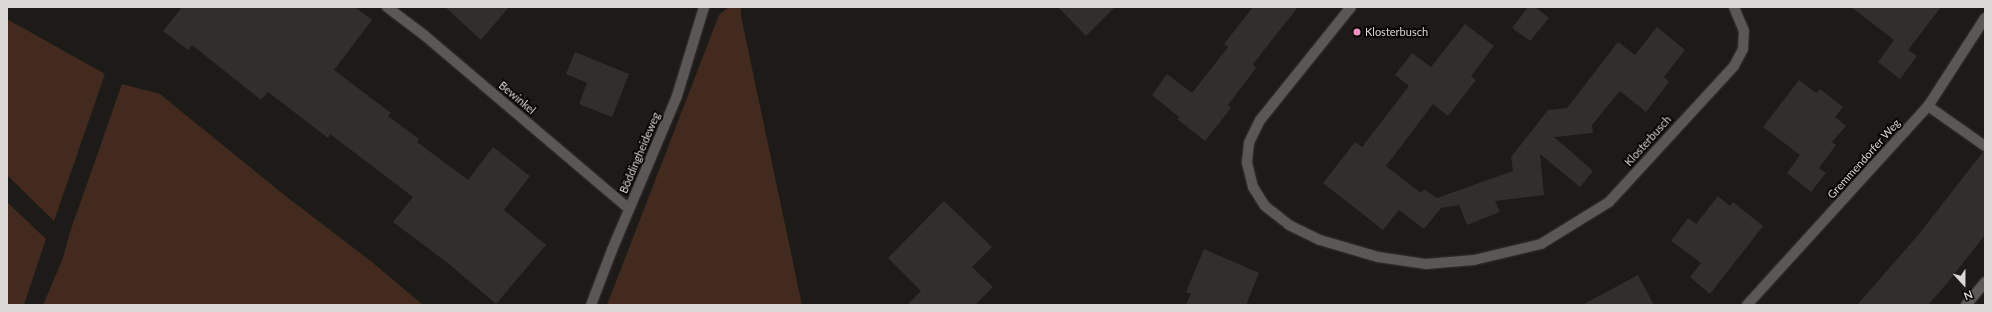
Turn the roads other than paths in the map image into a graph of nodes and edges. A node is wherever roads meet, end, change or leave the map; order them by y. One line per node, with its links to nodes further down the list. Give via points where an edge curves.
1 (387, 7): 8 (street, Bewinkel, via 424,34)
2 (704, 7): 8 (street, Böddingheideweg, via 677,96)
3 (1350, 7): 4 (street, Klosterbusch, via 1260,120 1248,149 1247,163 1253,187 1265,206 1283,220 1320,240 1378,257 1426,264 1474,260 1541,244 1609,202 1734,66 1742,49 1744,31)
4 (1734, 7)
5 (1985, 18): 6 (street, Gremmendorfer Weg)
6 (1928, 106): 7 (street); 11 (street, Gremmendorfer Weg)
7 (1985, 146)
8 (629, 209): 10 (street, Böddingheideweg)
9 (1985, 282): 12 (street)
10 (591, 305)
11 (1747, 305)
12 (1966, 305)

